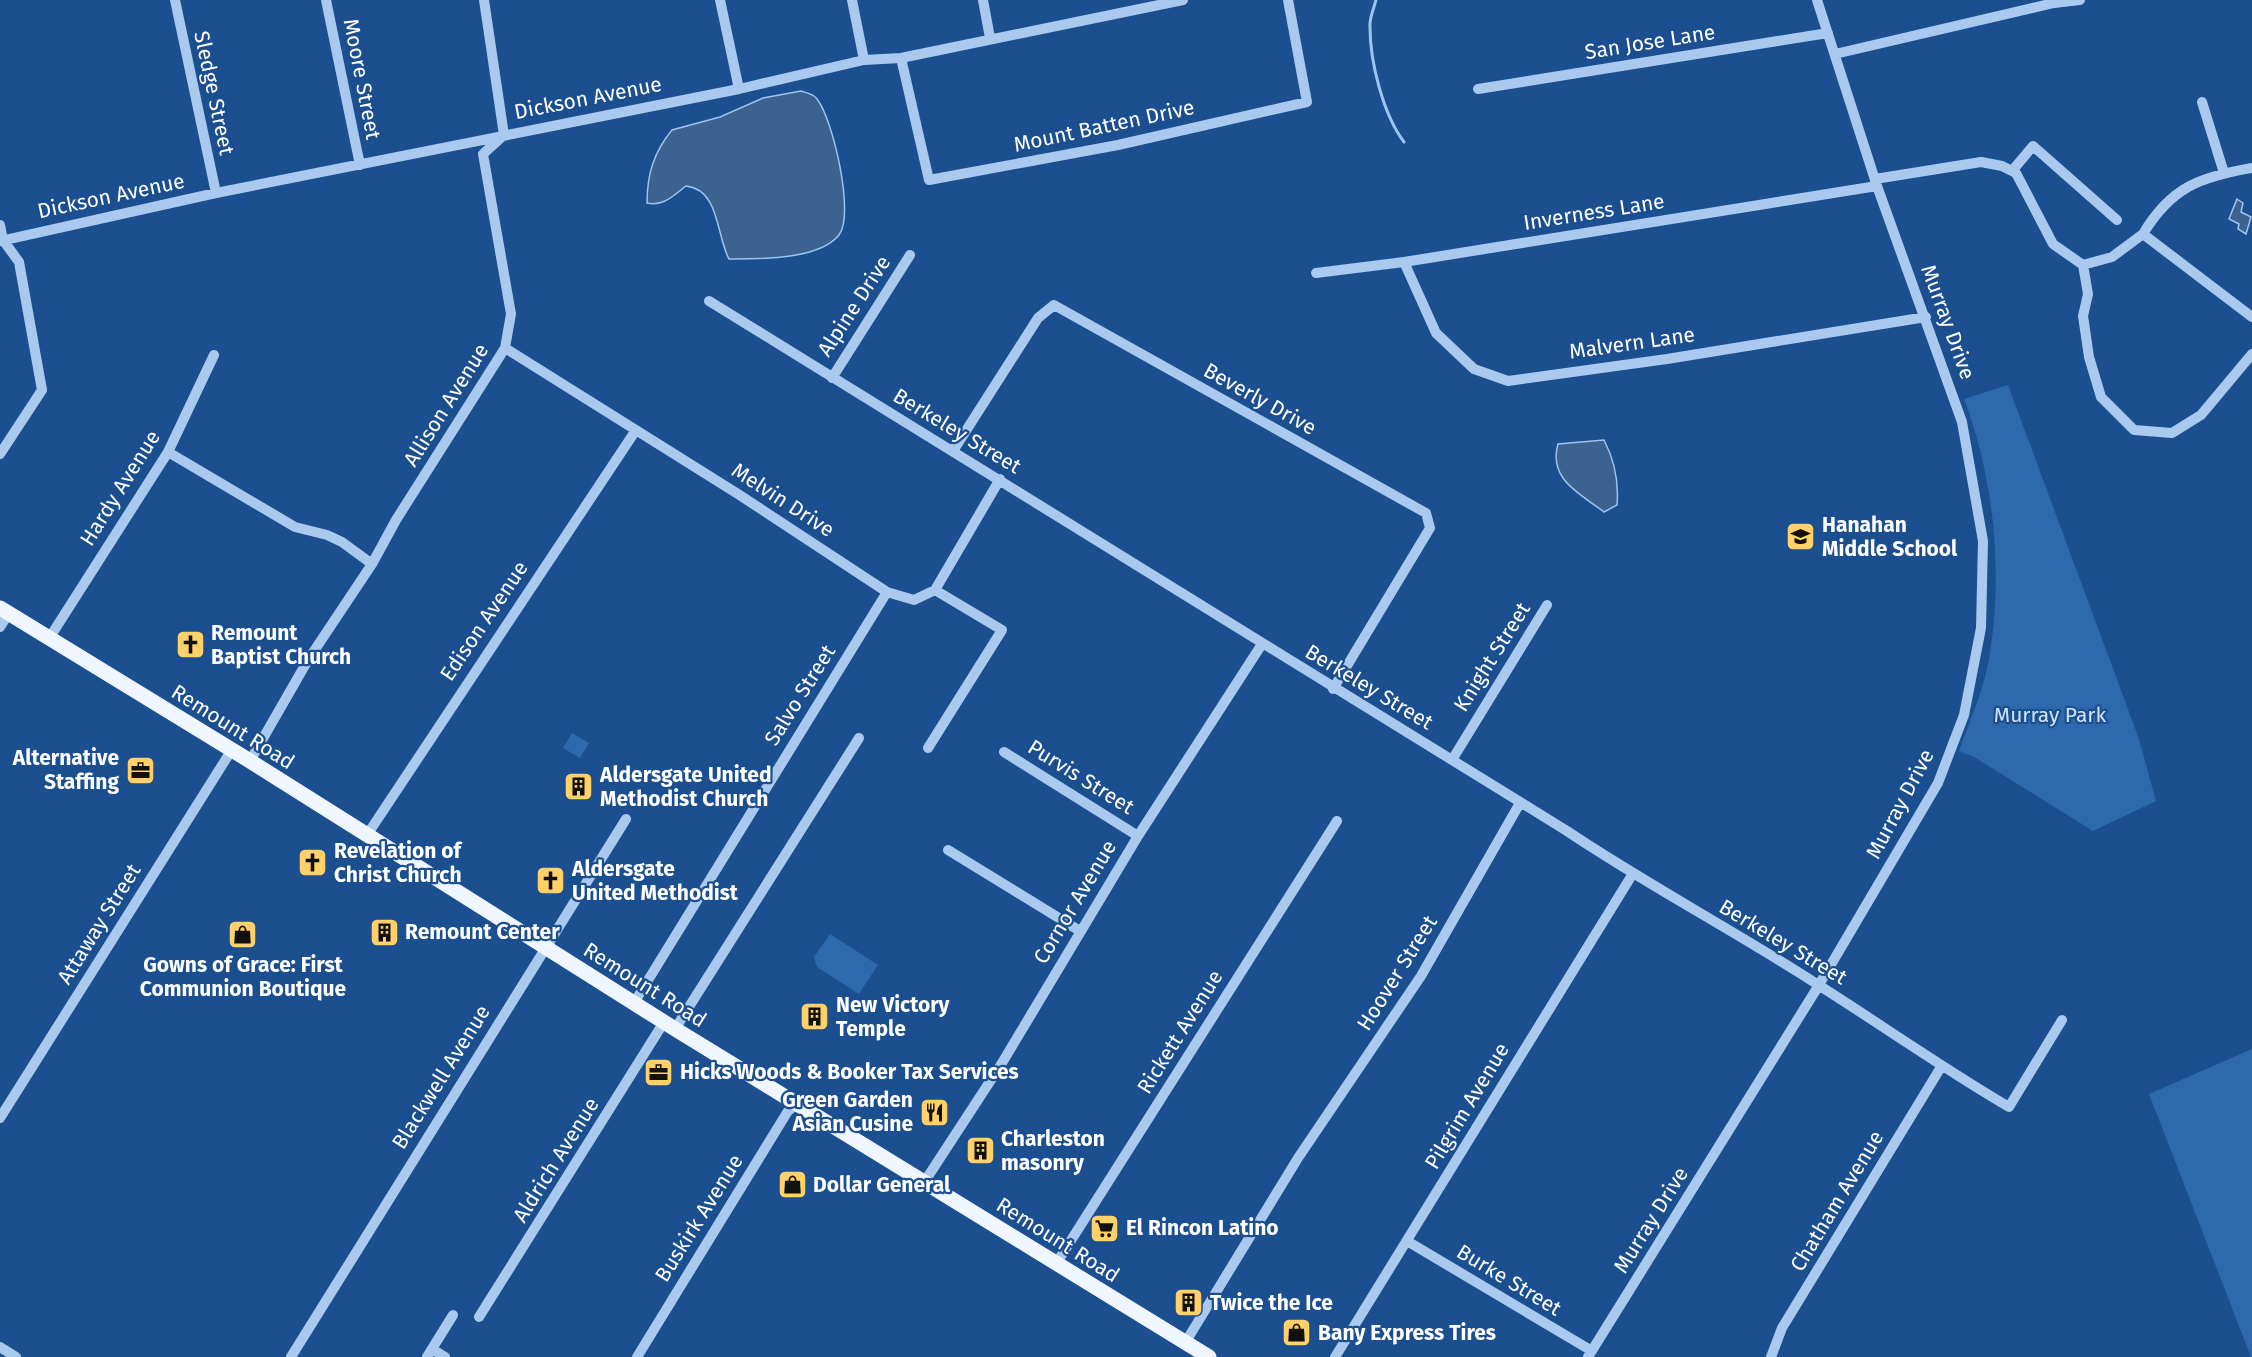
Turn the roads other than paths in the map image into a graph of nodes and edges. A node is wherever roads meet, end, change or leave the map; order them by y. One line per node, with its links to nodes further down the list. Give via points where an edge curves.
1 (175, 0): 26 (street, Sledge Street)
2 (326, 0): 21 (street, Moore Street)
3 (484, 0): 20 (street)
4 (720, 0): 17 (street)
5 (852, 0): 16 (street)
6 (983, 0): 13 (street)
7 (1183, 0): 13 (street, Dickson Avenue, via 1120,7)
8 (1288, 0): 15 (street, Mount Batten Drive, via 1307,102 1118,145 929,180)
9 (1817, 0): 12 (street, Murray Drive)
10 (2080, 0): 11 (street)
11 (2053, 2): 14 (street)
12 (1828, 33): 14 (street, Murray Drive); 18 (street, San Jose Lane)
13 (990, 38): 15 (street, Dickson Avenue)
14 (1835, 54): 25 (street, Murray Drive)
15 (901, 58): 16 (street, Dickson Avenue)
16 (864, 60): 17 (street, Dickson Avenue)
17 (740, 89): 20 (street, Dickson Avenue)
18 (1478, 89)
19 (2202, 102): 24 (street)
20 (504, 135): 21 (street, Dickson Avenue); 38 (street, Allison Avenue, via 483,154 511,314)
21 (360, 165): 26 (street, Dickson Avenue)
22 (2252, 168): 24 (street)
23 (2012, 171): 25 (street, Inverness Lane, via 1981,162); 27 (street, via 2033,146); 33 (street, via 2027,191 2054,244)
24 (2224, 173): 29 (street, via 2184,188 2157,211)
25 (1876, 182): 32 (street, Inverness Lane); 36 (street, Murray Drive)
26 (216, 194): 30 (street, Dickson Avenue)
27 (2116, 220)
28 (0, 225): 30 (street)
29 (2143, 234): 33 (street, via 2112,257); 37 (street)
30 (2, 240): 45 (street, via 19,262 42,390)
31 (910, 255): 41 (street, Alpine Drive)
32 (1404, 262): 34 (street, Inverness Lane); 36 (street, Malvern Lane, via 1436,333 1474,369 1508,381)
33 (2083, 265): 39 (street, via 2088,294 2084,316 2089,357 2101,396 2134,430 2172,433 2201,415)
34 (1316, 273)
35 (709, 301): 41 (street, Berkeley Street)
36 (1926, 317): 71 (street, Murray Drive, via 1957,404 1971,462 1983,541 1981,628 1964,715 1938,783)
37 (2252, 317)
38 (505, 348): 42 (street, Melvin Drive); 47 (street, Allison Avenue)
39 (2252, 354)
40 (214, 355): 44 (street, Hardy Avenue)
41 (832, 378): 43 (street, Berkeley Street)
42 (636, 430): 49 (street, Melvin Drive); 65 (street, Edison Avenue)
43 (953, 451): 46 (street, Berkeley Street); 55 (street, Beverly Drive, via 1038,318 1054,305 1426,513 1430,528)
44 (168, 452): 47 (street, via 295,527 342,542); 53 (street, Hardy Avenue)
45 (0, 454)
46 (1000, 479): 48 (street); 54 (street, Berkeley Street)
47 (372, 564): 61 (street, Allison Avenue, via 308,660)
48 (935, 590): 49 (street, Melvin Drive, via 914,600); 57 (street, via 1002,630)
49 (887, 592): 72 (street, Salvo Street)
50 (1547, 605): 60 (street, Knight Street)
51 (4, 610): 52 (street); 53 (main road, Remount Road)
52 (0, 627)
53 (50, 637): 58 (main road, Remount Road)
54 (1262, 644): 55 (street, Berkeley Street); 66 (street, Cornor Avenue)
55 (1333, 689): 60 (street, Berkeley Street)
56 (859, 738): 74 (street, Aldrich Avenue)
57 (928, 748)
58 (231, 751): 61 (main road, Remount Road); 77 (street, Attaway Street)
59 (1004, 752): 66 (street, Purvis Street)
60 (1452, 760): 62 (street, Berkeley Street)
61 (250, 761): 65 (main road, Remount Road)
62 (1520, 803): 68 (street, Berkeley Street); 83 (street, Hoover Street, via 1421,976 1298,1158)
63 (626, 819): 70 (street, Blackwell Avenue)
64 (1337, 821): 80 (street, Rickett Avenue)
65 (367, 835): 70 (main road, Remount Road)
66 (1138, 836): 69 (street, Cornor Avenue)
67 (948, 850): 69 (street)
68 (1632, 875): 71 (street, Berkeley Street); 79 (street, Pilgrim Avenue)
69 (1080, 931): 78 (street, Cornor Avenue, via 1002,1063)
70 (545, 947): 72 (main road, Remount Road); 88 (street, Blackwell Avenue)
71 (1819, 985): 75 (street, Berkeley Street); 86 (street, Murray Drive)
72 (634, 1003): 74 (main road, Remount Road)
73 (2062, 1020): 75 (street, Berkeley Street, via 2008,1107)
74 (670, 1026): 76 (main road, Remount Road); 82 (street, Aldrich Avenue)
75 (1941, 1067): 93 (street, Chatham Avenue, via 1782,1328)
76 (798, 1103): 78 (main road, Remount Road); 90 (street, Buskirk Avenue, via 788,1111)
77 (0, 1118)
78 (925, 1181): 80 (main road, Remount Road)
79 (1407, 1242): 86 (street, Burke Street); 92 (street, Pilgrim Avenue)
80 (1056, 1264): 83 (main road, Remount Road)
81 (453, 1315): 85 (street)
82 (479, 1317)
83 (1185, 1343): 91 (main road, Remount Road)
84 (0, 1347): 87 (street)
85 (430, 1353): 89 (street)
86 (1590, 1354)
87 (16, 1357)
88 (291, 1357)
89 (445, 1357)
90 (637, 1357)
91 (1209, 1357)
92 (1335, 1357)
93 (1770, 1357)

